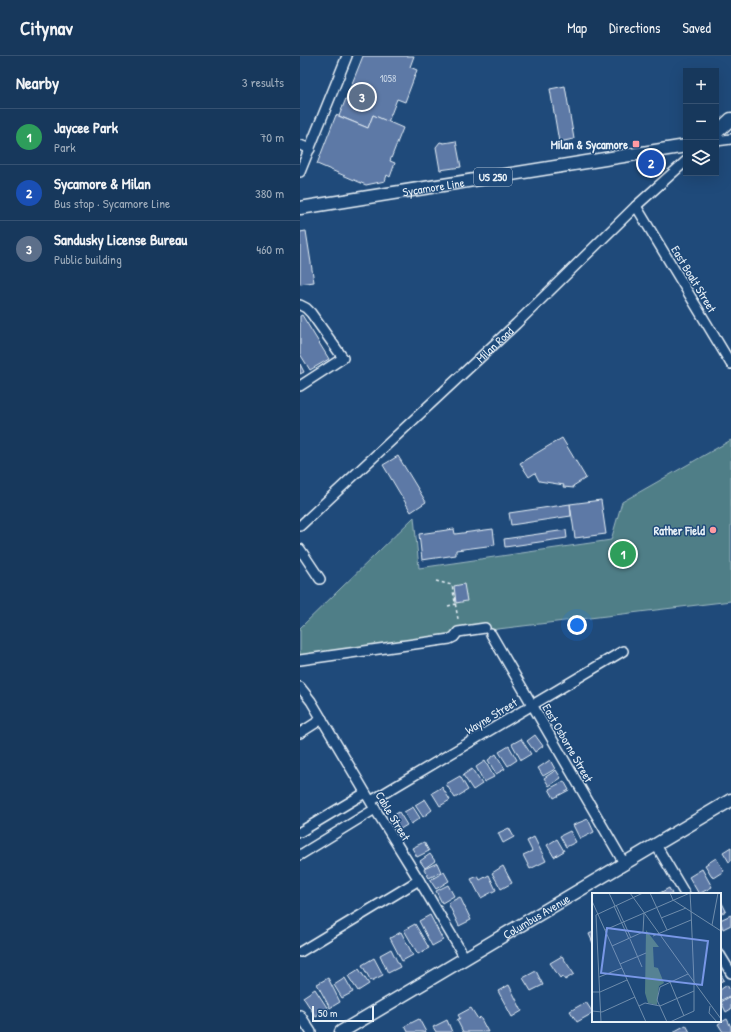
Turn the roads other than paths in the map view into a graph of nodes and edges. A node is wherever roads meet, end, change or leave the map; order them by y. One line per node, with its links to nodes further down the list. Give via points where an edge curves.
1 (347, 56): 8 (street)
2 (731, 119): 3 (main road)
3 (719, 130)
4 (731, 139): 5 (street)
5 (719, 141)
6 (300, 145): 8 (street)
7 (683, 146): 12 (main road, Sycamore Line / US 250)
8 (310, 149): 10 (street)
9 (683, 164): 11 (street, Milan Road)
10 (300, 172)
11 (636, 206): 14 (street, East Boalt Street); 16 (street, Milan Road, via 516,324)
12 (300, 208)
13 (300, 305): 15 (street, via 311,313 344,358)
14 (731, 364)
15 (300, 386)
16 (300, 526)
17 (300, 549): 18 (street)
18 (320, 579)
19 (623, 651): 22 (street, Wayne Street)
20 (300, 660): 22 (street, East Osborne Street, via 450,639 458,632 488,631)
21 (300, 687): 23 (street, Cable Street)
22 (532, 705): 27 (street, Wayne Street); 32 (street, East Osborne Street)
23 (322, 719): 24 (street); 25 (street, Cable Street)
24 (300, 734)
25 (365, 793): 27 (street, Cable Street); 29 (street)
26 (731, 800): 30 (main road, Columbus Avenue)
27 (371, 801): 28 (street, Cable Street)
28 (375, 809): 31 (street); 33 (street, Cable Street)
29 (300, 832)
30 (656, 845): 32 (main road, Columbus Avenue); 34 (street)
31 (300, 855)
32 (624, 863): 37 (main road, Columbus Avenue)
33 (419, 880): 35 (street); 37 (street, Cable Street)
34 (684, 893)
35 (300, 952)
36 (721, 956): 38 (street)
37 (465, 958): 41 (main road, Columbus Avenue)
38 (731, 973)
39 (300, 1015): 40 (street)
40 (310, 1032)
41 (341, 1032)

